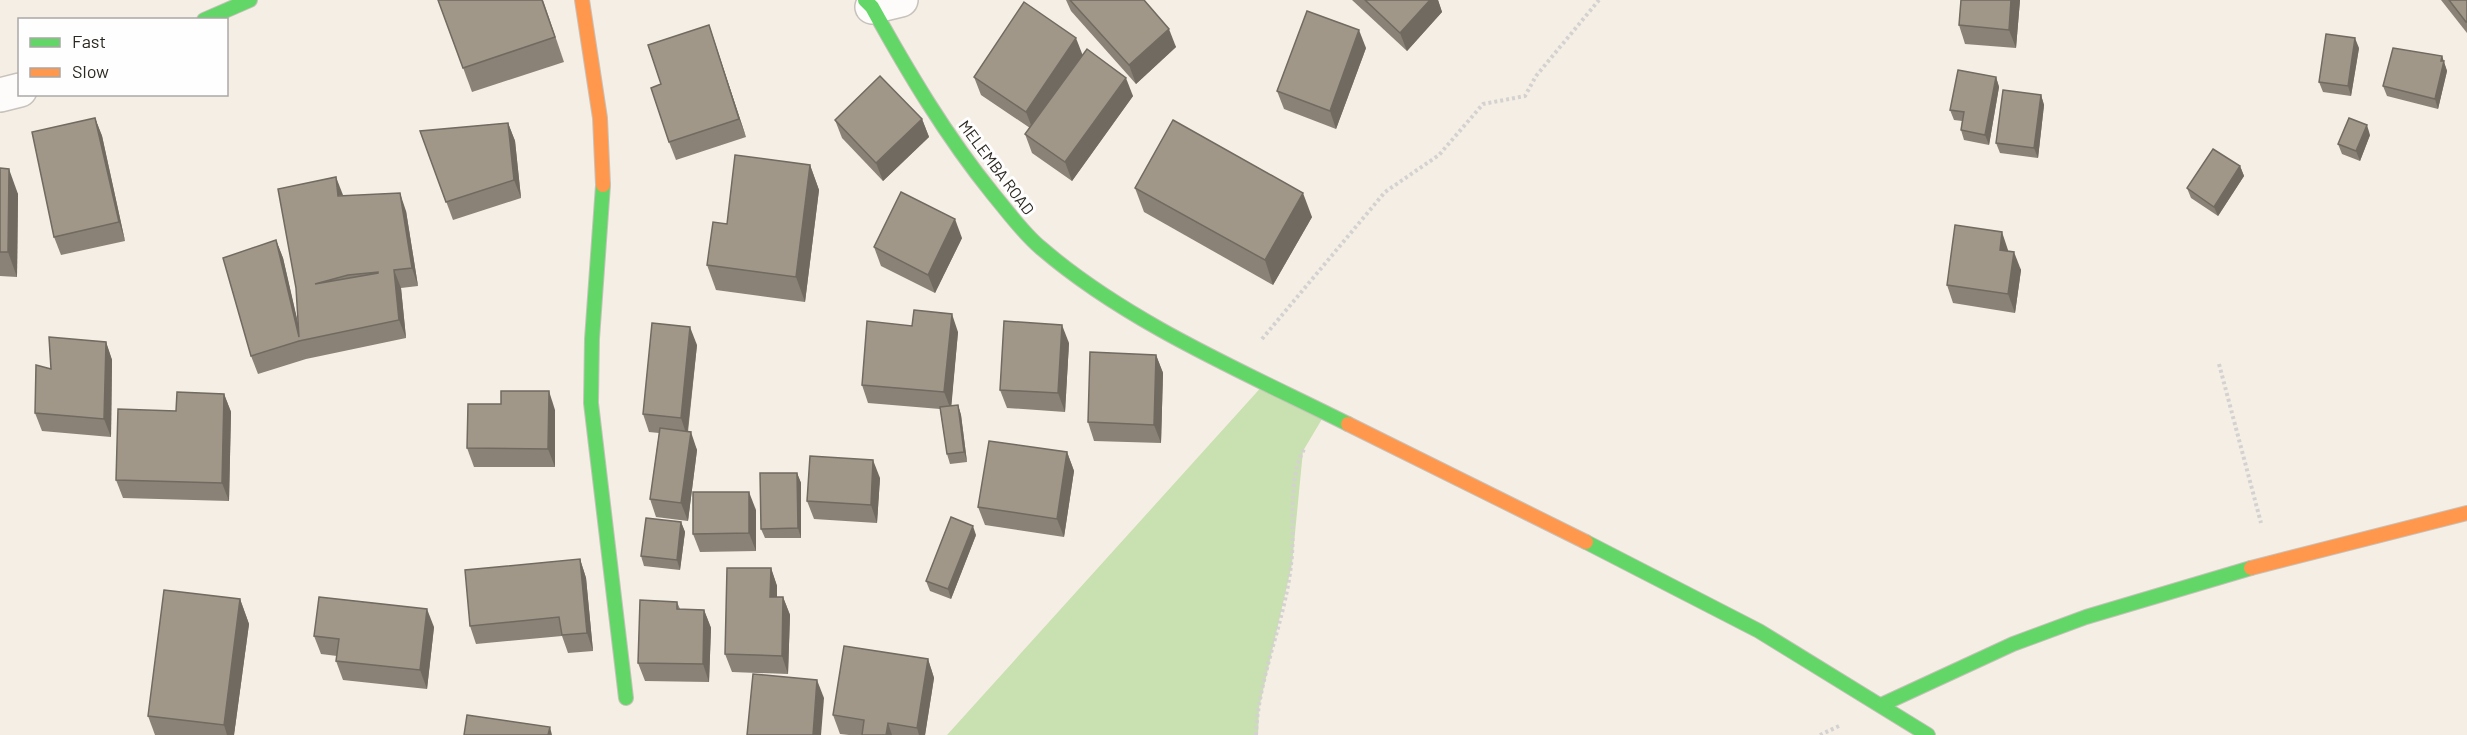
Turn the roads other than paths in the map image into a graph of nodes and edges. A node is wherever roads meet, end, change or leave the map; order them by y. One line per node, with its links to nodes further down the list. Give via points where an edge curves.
1 (250, 0): 4 (street)
2 (582, 0): 8 (street, via 600,118 603,171 591,403)
3 (880, 2): 9 (street, MELEMBA ROAD, via 911,77 978,175 1040,247 1103,296 1325,414 1647,572 1759,631)
4 (209, 18)
5 (18, 90): 6 (street)
6 (0, 95)
7 (2467, 513): 9 (street, via 2271,562 2086,617 2023,640)
8 (626, 698)
9 (1881, 705): 10 (street, MELEMBA ROAD)
10 (1928, 735)

